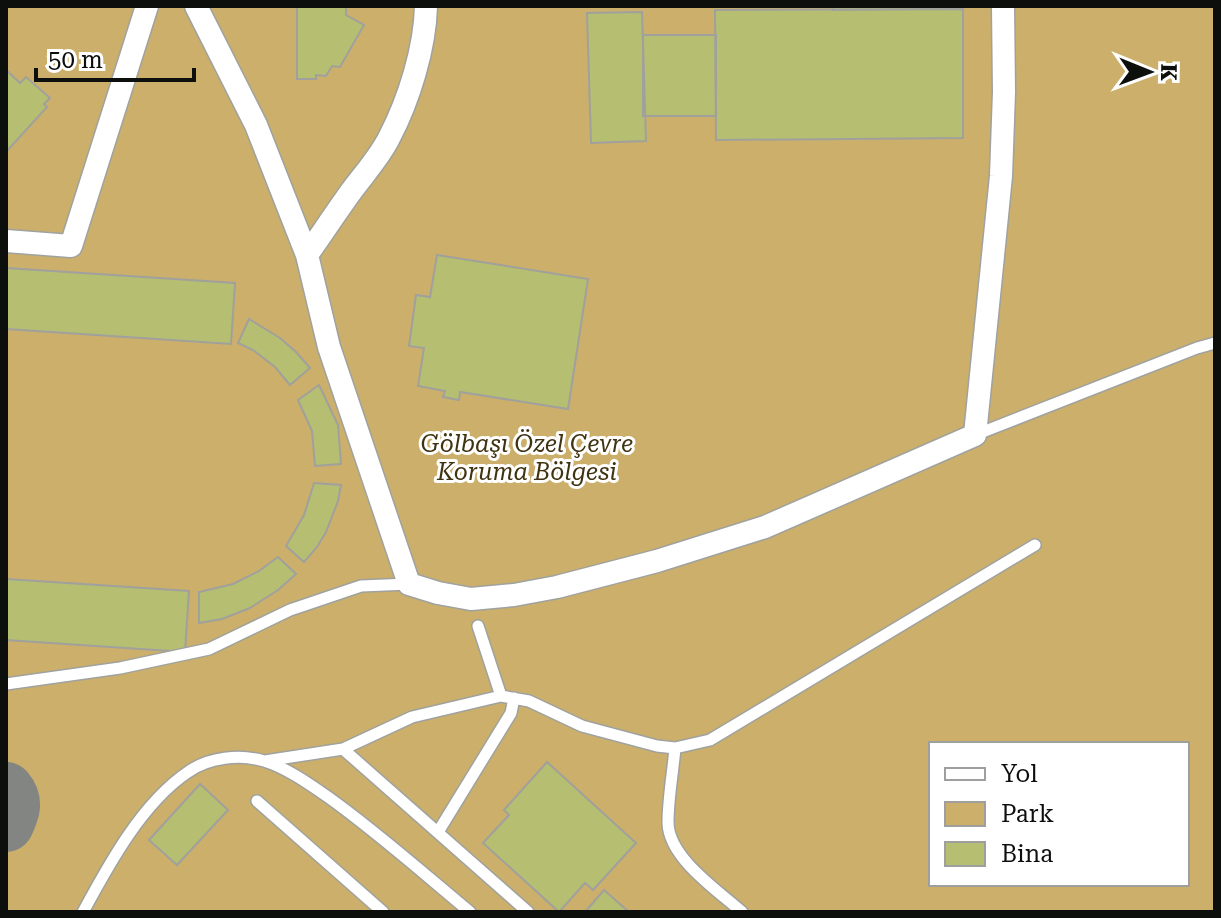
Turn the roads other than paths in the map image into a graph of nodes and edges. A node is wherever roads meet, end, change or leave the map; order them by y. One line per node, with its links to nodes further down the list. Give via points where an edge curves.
1 (147, 6): 5 (street, via 71,246)
2 (196, 6): 6 (street, via 256,125)
3 (426, 6): 6 (street, via 420,51 390,137)
4 (1003, 6): 8 (street, via 1001,176)
5 (6, 241)
6 (307, 255): 10 (street, via 329,347)
7 (1215, 343): 8 (lane)
8 (975, 435): 10 (street, via 765,527 643,565 557,587 471,599)
9 (1035, 545): 15 (lane, via 710,740)
10 (409, 584): 12 (lane, via 361,586 290,610 209,649)
11 (478, 626): 13 (lane)
12 (6, 684)
13 (501, 696): 14 (lane); 16 (lane, via 412,717)
14 (514, 698): 15 (lane, via 582,726); 19 (lane, via 511,713)
15 (675, 748): 24 (lane, via 668,825 672,839 680,856)
16 (343, 749): 17 (lane); 19 (lane)
17 (265, 761): 20 (lane, via 216,759 172,784 117,852); 22 (lane, via 353,815)
18 (257, 801): 21 (lane)
19 (438, 832): 23 (lane)
20 (83, 912)
21 (383, 912)
22 (470, 912)
23 (528, 912)
24 (742, 912)

